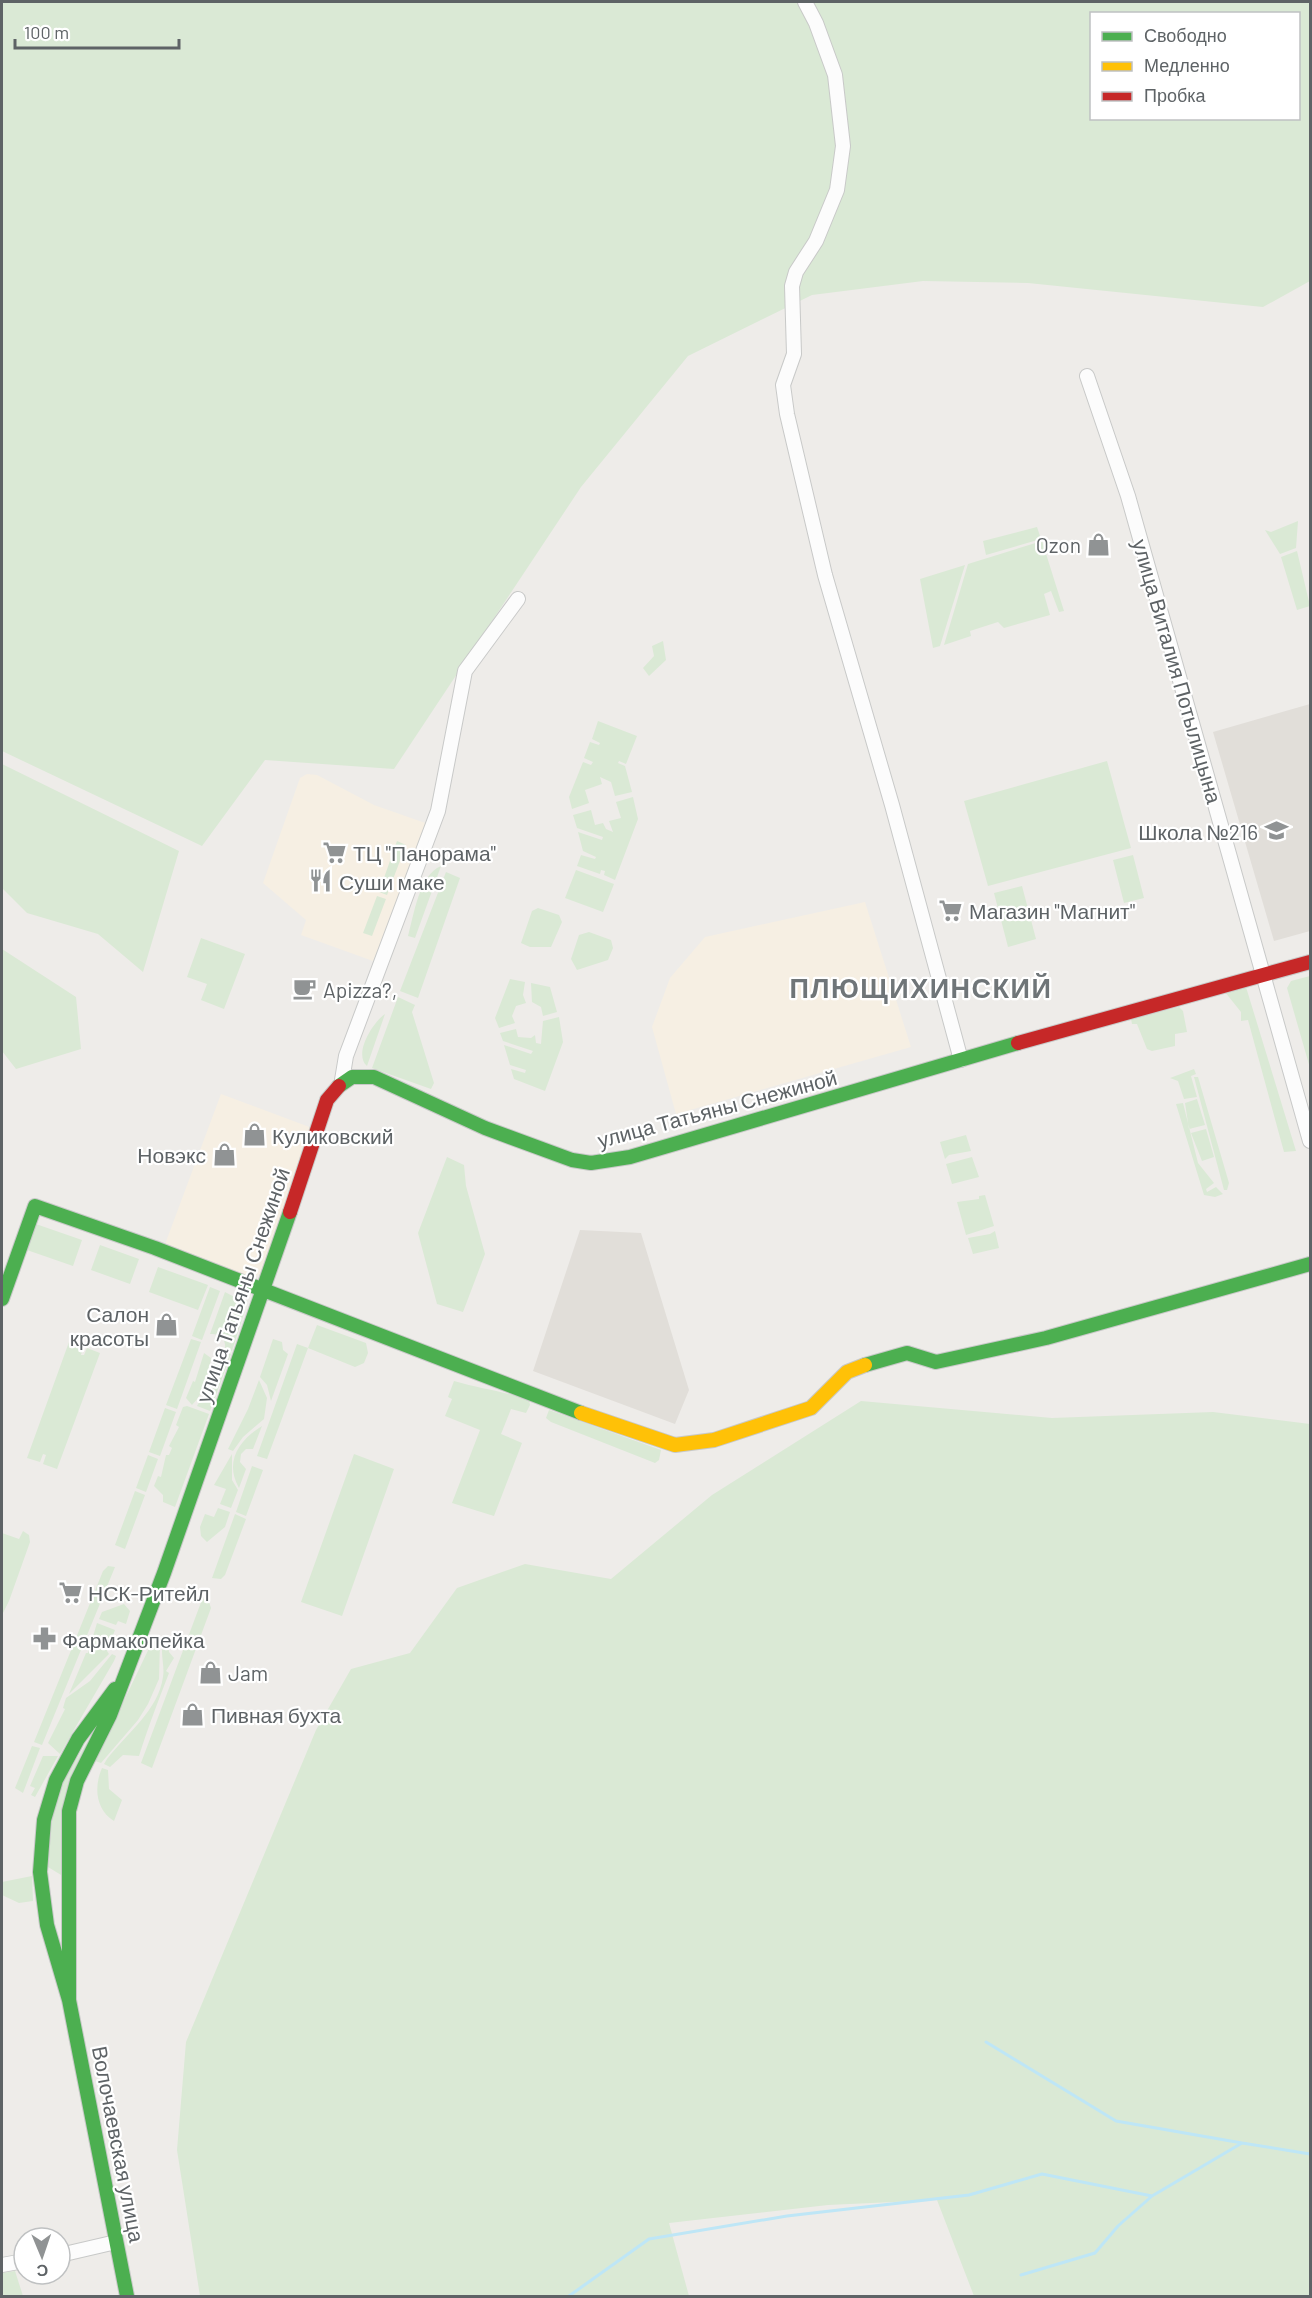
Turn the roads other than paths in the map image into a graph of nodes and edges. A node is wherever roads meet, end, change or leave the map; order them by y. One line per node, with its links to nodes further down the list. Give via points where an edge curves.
1 (805, 2): 6 (street, via 835,75 843,146 837,190 792,286 794,354 783,385 787,414 825,575)
2 (1087, 376): 5 (street, улица Виталия Потылицына, via 1128,496)
3 (518, 599): 7 (street, via 465,671 438,811 346,1056)
4 (1311, 962): 5 (street, улица Татьяны Снежиной)
5 (1263, 974): 6 (street, улица Татьяны Снежиной); 8 (street, улица Виталия Потылицына)
6 (961, 1060): 7 (street, улица Татьяны Снежиной, via 630,1157 591,1162 572,1160 485,1128 374,1077)
7 (342, 1080): 10 (street, улица Татьяны Снежиной, via 327,1100 318,1122)
8 (1311, 1141)
9 (1311, 1264): 10 (street, via 1046,1338 936,1362 907,1353 847,1371 811,1408 714,1440 675,1445 540,1399)
10 (264, 1291): 11 (street, via 35,1206); 12 (street, улица Татьяны Снежиной)
11 (2, 1299)
12 (122, 1680): 13 (street, улица Татьяны Снежиной, via 87,1723 51,1792); 14 (street, улица Татьяны Снежиной, via 104,1730 77,1781 69,1811)
13 (40, 1871): 15 (street, Волочаевская улица, via 54,1960)
14 (71, 1888): 15 (street, Волочаевская улица)
15 (69, 2000): 16 (street, Волочаевская улица)
16 (117, 2242): 17 (street); 18 (street, Волочаевская улица)
17 (72, 2252)
18 (127, 2296)

